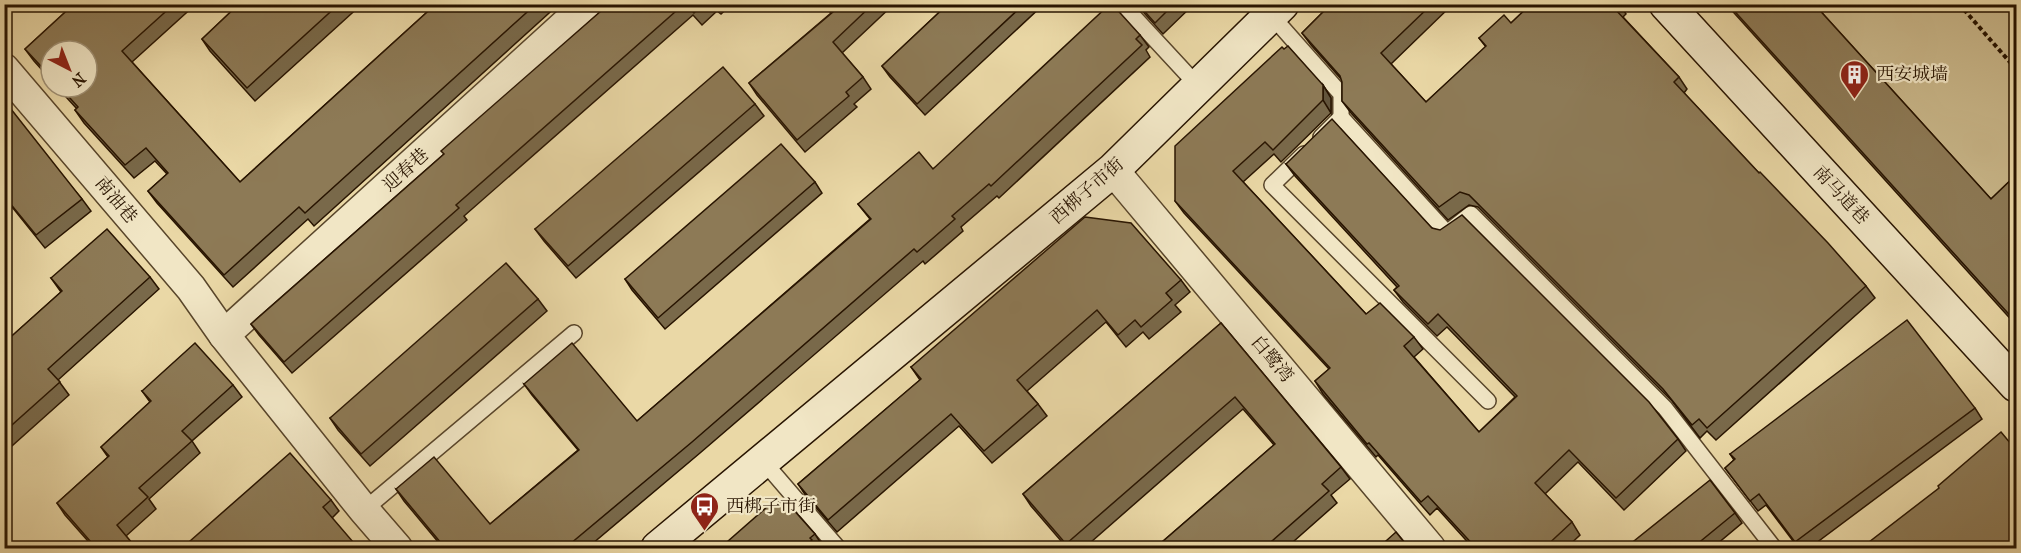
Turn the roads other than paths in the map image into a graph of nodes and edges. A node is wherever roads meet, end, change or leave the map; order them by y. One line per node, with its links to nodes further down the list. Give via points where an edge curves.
1 (588, 4): 10 (street, 迎春巷)
2 (1122, 4): 6 (lane)
3 (1666, 4): 11 (street, 南马道巷)
4 (1276, 10): 6 (street, 西梆子市街); 7 (lane, via 1341,94)
5 (4, 69): 10 (street, 南油巷, via 191,288)
6 (1198, 86): 8 (street, 西梆子市街)
7 (1341, 117): 12 (lane, via 1272,185); 19 (lane, via 1448,233 1472,214 1526,267 1665,408)
8 (1113, 170): 13 (street, 西梆子市街); 18 (street, 白鹭湾)
9 (574, 333): 14 (lane)
10 (224, 335): 14 (street, 南油巷)
11 (2016, 385)
12 (1488, 401)
13 (763, 461): 16 (street, 西梆子市街); 17 (lane)
14 (364, 510): 15 (street, 南油巷)
15 (397, 549)
16 (658, 549)
17 (838, 549)
18 (1430, 549)
19 (1774, 549)

